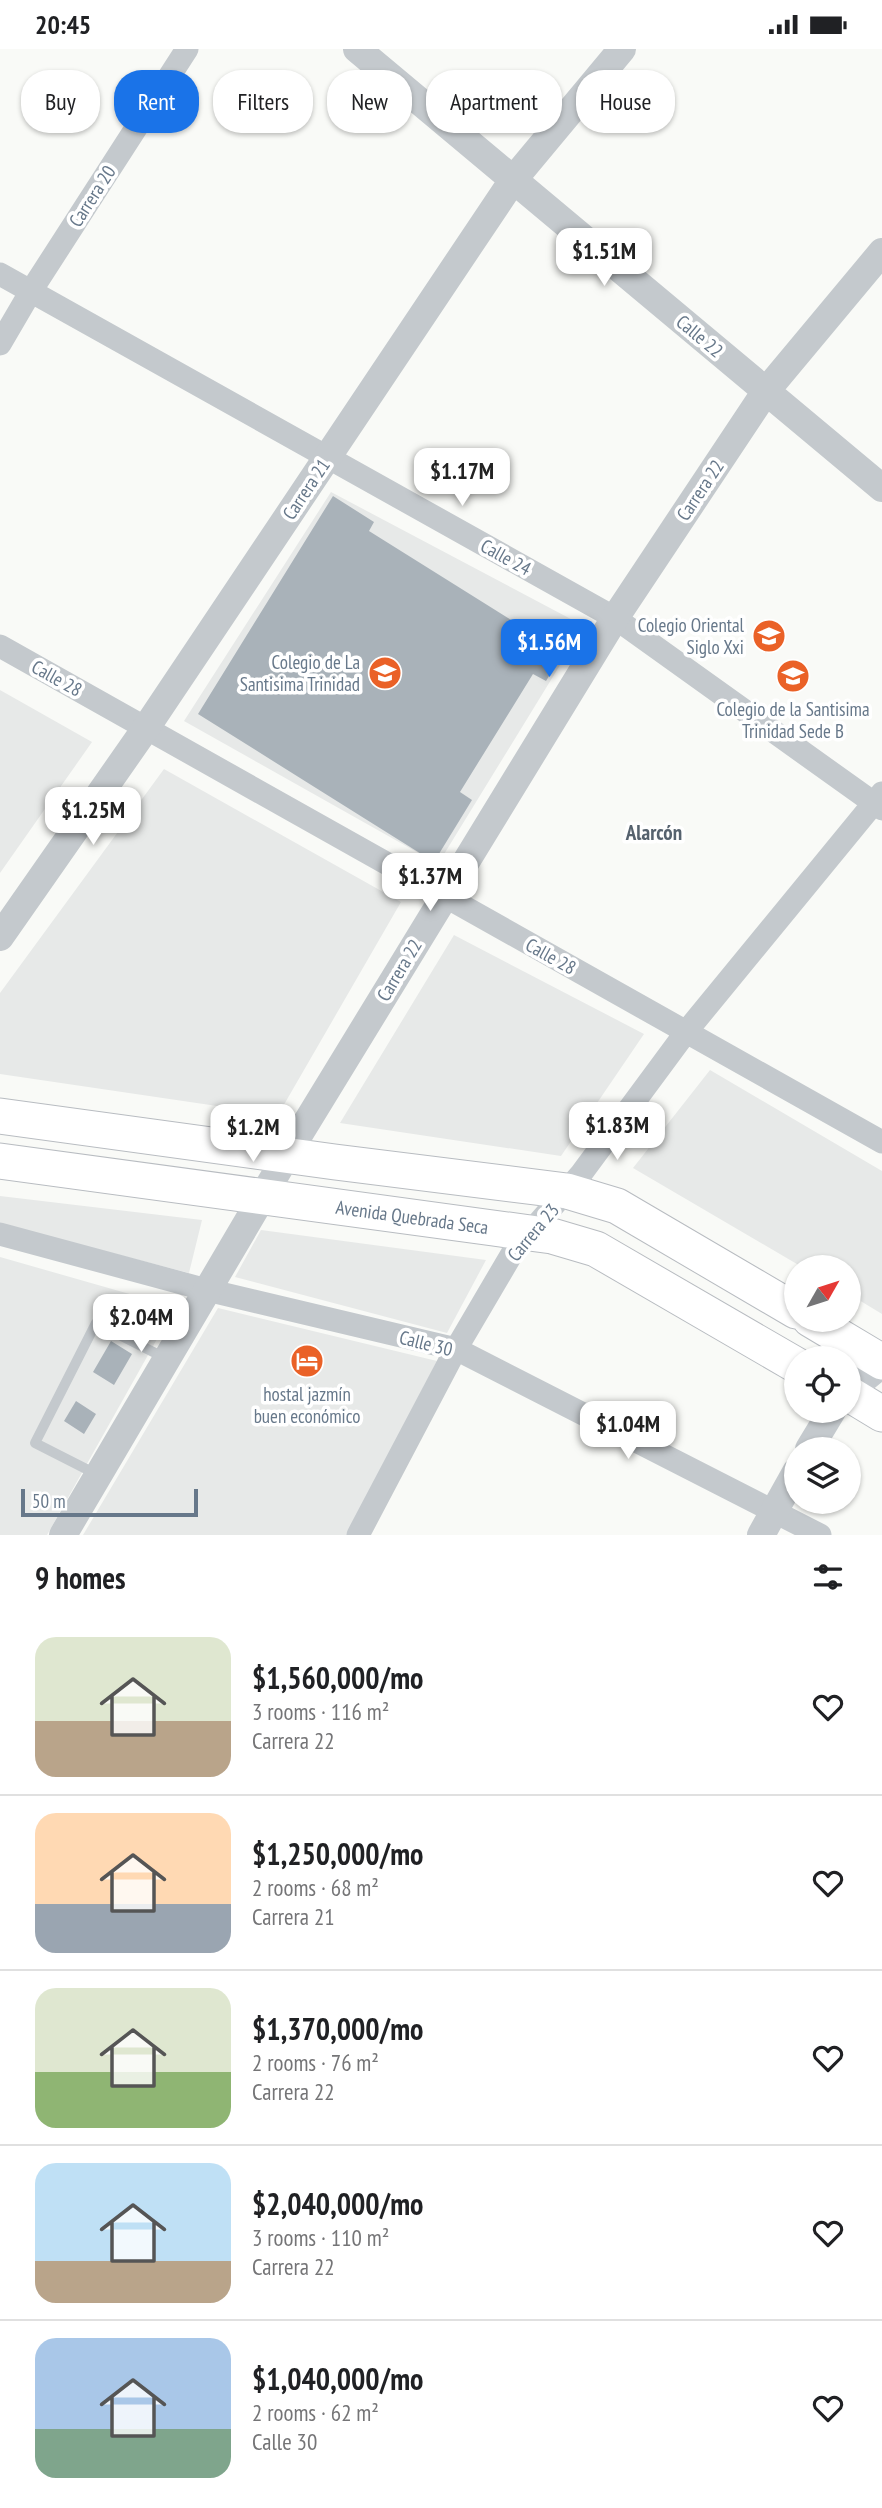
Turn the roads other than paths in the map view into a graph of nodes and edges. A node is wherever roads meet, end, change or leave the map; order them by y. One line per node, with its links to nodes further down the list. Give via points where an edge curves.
1 (187, 49): 7 (street, Carrera 20)
2 (358, 49): 4 (street, Calle 22)
3 (622, 49): 4 (street, Carrera 21)
4 (513, 180): 9 (street, Calle 22); 10 (street, Carrera 21)
5 (882, 252): 9 (street, Carrera 22)
6 (0, 274): 7 (street, Calle 24)
7 (31, 291): 8 (street, Carrera 20); 10 (street, Calle 24)
8 (0, 344)
9 (765, 391): 11 (street, Calle 22); 12 (street, Carrera 22)
10 (327, 458): 12 (street, Calle 24); 14 (street, Carrera 21)
11 (882, 488)
12 (615, 618): 15 (street, Calle 24); 16 (street, Carrera 22)
13 (0, 646): 14 (street, Calle 28)
14 (146, 729): 16 (street, Calle 28); 17 (street, Carrera 21)
15 (879, 802): 18 (street, Carrera 23)
16 (444, 896): 18 (street, Calle 28); 21 (street, Carrera 22)
17 (0, 937)
18 (686, 1032): 20 (street, Calle 28); 23 (street, Carrera 23)
19 (0, 1116): 21 (main road)
20 (882, 1142)
21 (286, 1156): 23 (main road); 24 (street, Carrera 22)
22 (0, 1161): 24 (main road, Avenida Quebrada Seca)
23 (567, 1191): 26 (street, Carrera 23); 28 (main road, via 617,1206)
24 (262, 1197): 26 (main road, Avenida Quebrada Seca); 27 (street, Carrera 22)
25 (0, 1234): 27 (street, Calle 30)
26 (528, 1234): 30 (street, Carrera 23); 31 (main road, Avenida Quebrada Seca, via 596,1249)
27 (207, 1290): 30 (street, Calle 30); 32 (street, Carrera 22)
28 (784, 1304)
29 (831, 1332): 33 (main road)
30 (456, 1349): 39 (street, Calle 30); 41 (street, Carrera 23)
31 (784, 1358)
32 (167, 1359): 37 (street, Carrera 22); 37 (lane, via 96,1323 35,1443)
33 (882, 1363): 34 (street)
34 (861, 1382)
35 (861, 1401): 36 (main road)
36 (882, 1414)
37 (98, 1475): 40 (street, Carrera 22)
38 (784, 1494): 39 (street)
39 (768, 1523): 42 (street, Calle 30)
40 (63, 1535)
41 (358, 1535)
42 (820, 1535)

